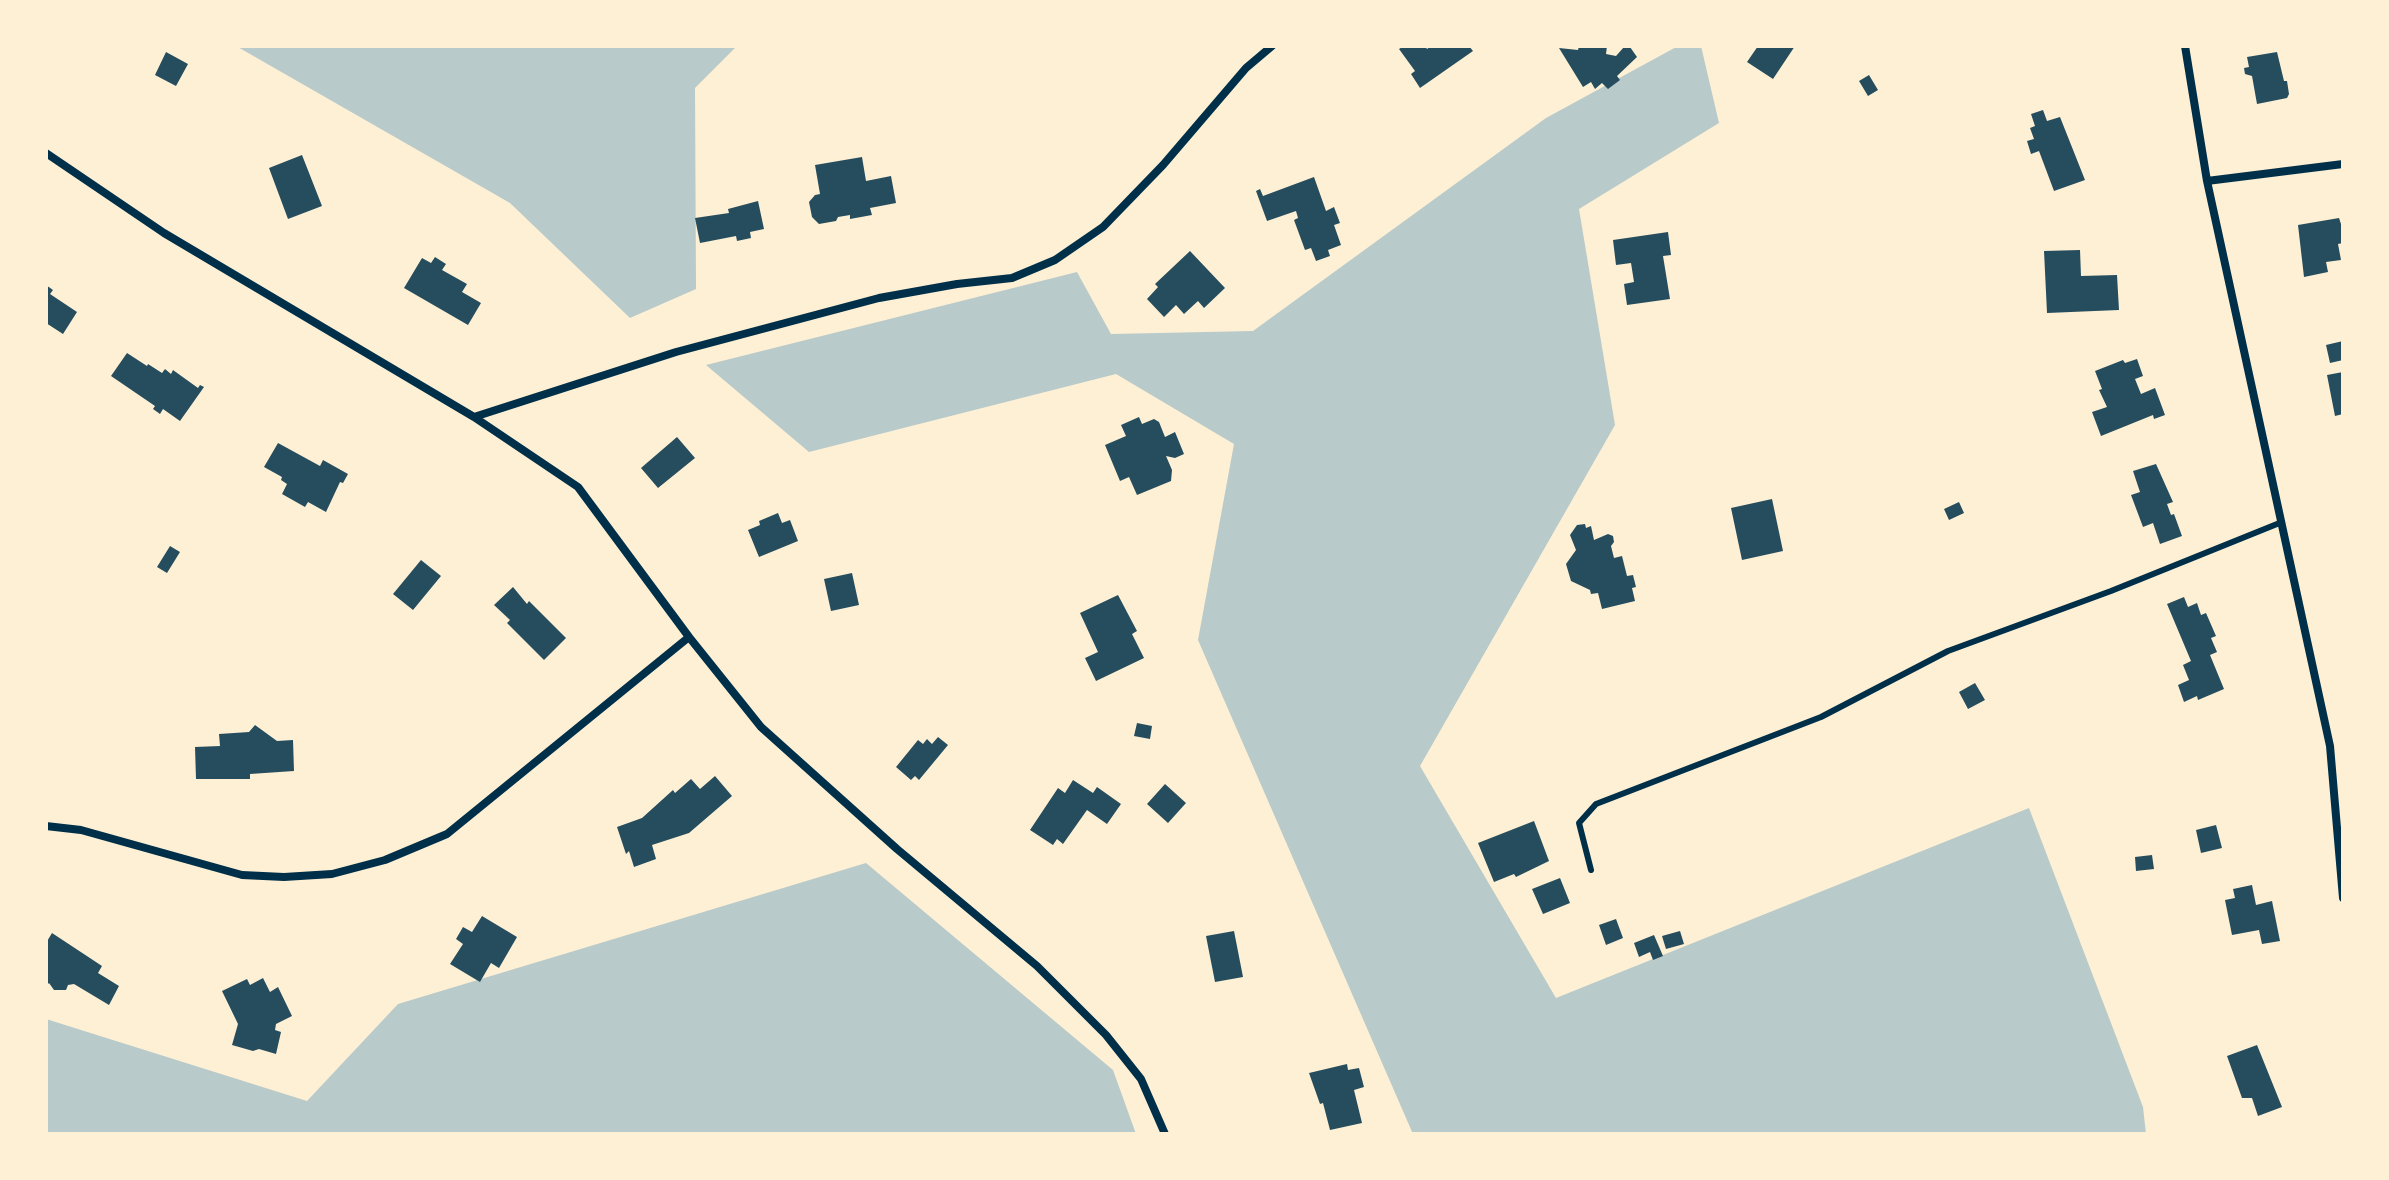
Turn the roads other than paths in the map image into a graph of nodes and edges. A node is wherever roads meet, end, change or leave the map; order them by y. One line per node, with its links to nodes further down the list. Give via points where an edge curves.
1 (1272, 46): 6 (street, via 1103,227 1055,260 1012,278 879,298 676,352)
2 (2185, 46): 5 (street)
3 (46, 153): 6 (street, via 164,233)
4 (2343, 164): 5 (street)
5 (2207, 181): 7 (street)
6 (474, 417): 8 (street, via 578,487)
7 (2283, 522): 10 (lane, via 1948,651 1821,717 1596,804 1579,823); 11 (street, via 2330,746)
8 (689, 637): 9 (street, via 447,834 385,860 332,874 242,875 81,830); 12 (street, via 761,727 1037,966 1106,1035 1141,1079)
9 (46, 826)
10 (1591, 870)
11 (2343, 898)
12 (1165, 1134)

